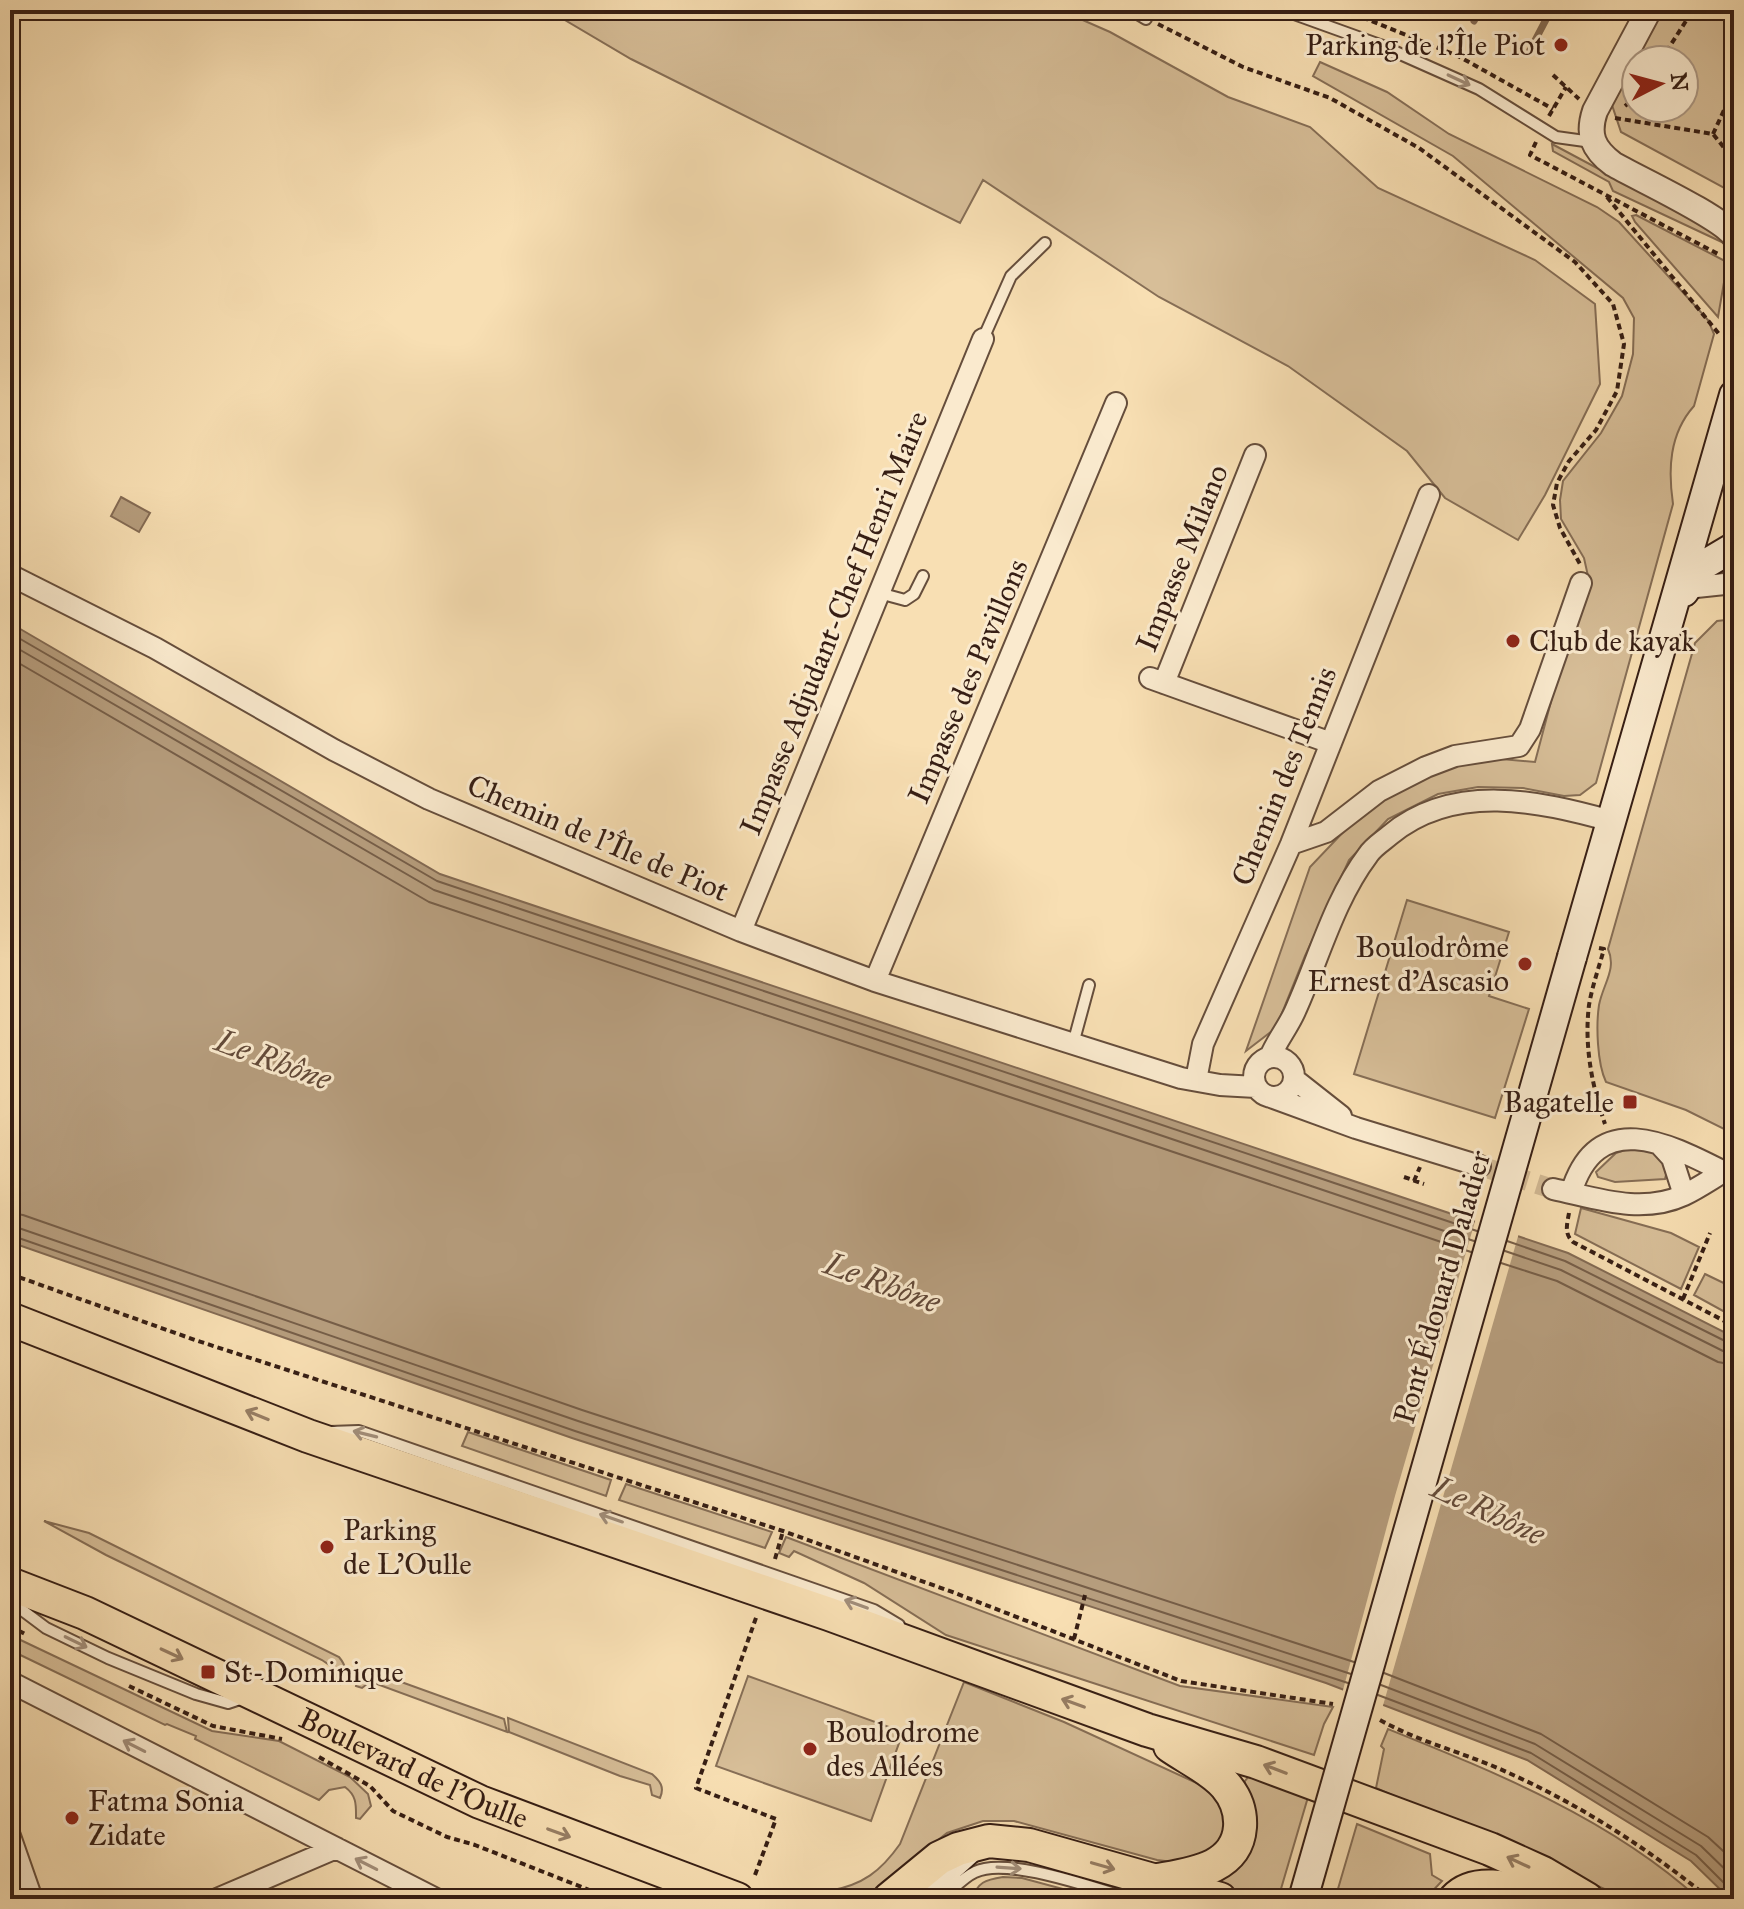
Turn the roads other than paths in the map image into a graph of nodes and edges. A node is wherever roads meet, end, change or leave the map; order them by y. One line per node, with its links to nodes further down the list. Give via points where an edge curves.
1 (1131, 10): 4 (lane)
2 (1283, 10): 5 (lane, one-way to 5, via 1465,83 1556,137)
3 (1649, 10): 5 (street, via 1595,111)
4 (1146, 19)
5 (1592, 142): 6 (street, via 1613,164)
6 (1722, 218): 8 (street, via 1731,231)
7 (1045, 243): 9 (lane, via 1011,276)
8 (1728, 245)
9 (983, 339): 19 (street, Impasse Adjudant-Chef Henri Maire)
10 (1116, 403): 25 (street, Impasse des Pavillons)
11 (1732, 416): 20 (main road, Pont Édouard Daladier)
12 (1255, 455): 21 (street, Impasse Milano, via 1157,680)
13 (1429, 495): 21 (street, Chemin des Tennis)
14 (1734, 547): 20 (main road, via 1702,566)
15 (10, 575): 24 (street, Chemin de l'Île de Piot, via 429,799)
16 (923, 576): 19 (lane, via 905,600)
17 (1581, 583): 23 (street, via 1530,729 1519,746 1455,756 1426,767 1379,791 1326,832)
18 (1734, 583): 20 (street)
19 (879, 593): 24 (street, Impasse Adjudant-Chef Henri Maire)
20 (1681, 596): 22 (main road, Pont Édouard Daladier)
21 (1331, 743): 23 (street, Chemin des Tennis)
22 (1611, 821): 27 (street, via 1501,799 1454,804 1398,828 1369,853 1349,886); 60 (main road, Pont Édouard Daladier, bridge)
23 (1291, 844): 31 (street, Chemin des Tennis, via 1203,1044)
24 (741, 931): 25 (street, Chemin de l'Île de Piot)
25 (875, 981): 28 (street, Chemin de l'Île de Piot)
26 (1089, 985): 28 (lane)
27 (1295, 1013): 29 (street); 30 (street)
28 (1073, 1044): 31 (street, Chemin de l'Île de Piot)
29 (1264, 1060): 30 (street, via 1282,1058); 31 (street, Chemin de l'Île de Piot); 32 (street, via 1253,1075)
30 (1293, 1073): 32 (street, via 1284,1095); 33 (street)
31 (1196, 1080): 32 (street, Chemin de l'Île de Piot)
32 (1264, 1092): 33 (street, Chemin de l'Île de Piot)
33 (1356, 1128): 35 (street, Chemin de l'Île de Piot)
34 (1661, 1146): 36 (street); 37 (street, via 1672,1158); 37 (street, via 1627,1137 1610,1141 1562,1191 1617,1204 1648,1204)
35 (1480, 1166)
36 (1729, 1169): 37 (street)
37 (1684, 1195)
38 (10, 1319): 40 (main road)
39 (10, 1326): 40 (main road)
40 (61, 1339): 47 (main road, one-way to 40, via 920,1646 308,1436)
41 (10, 1565): 43 (main road)
42 (15, 1593): 43 (main road, Boulevard de l'Oulle); 44 (lane, one-way to 44, via 46,1628)
43 (100, 1629): 44 (lane); 46 (main road, Boulevard de l'Oulle, one-way to 46)
44 (112, 1659): 46 (lane, via 228,1703)
45 (10, 1682): 50 (street, one-way to 45)
46 (252, 1694): 51 (main road, Boulevard de l'Oulle, one-way to 51, via 480,1802)
47 (1147, 1730): 52 (main road, via 1224,1783 1241,1817 1233,1850 1221,1861); 63 (main road, one-way to 47, via 1490,1849 1256,1762)
48 (10, 1836): 54 (street)
49 (973, 1845): 52 (main road, one-way to 52, via 1029,1845); 57 (main road, via 939,1858); 58 (main road, via 949,1867)
50 (336, 1848): 53 (street); 56 (street, one-way to 50)
51 (746, 1887)
52 (1143, 1890): 58 (lane, one-way to 52, via 975,1872 999,1867); 59 (main road)
53 (240, 1894): 55 (street)
54 (32, 1899)
55 (217, 1899)
56 (436, 1899)
57 (889, 1899)
58 (939, 1899)
59 (1220, 1899)
60 (1303, 1899)
61 (1455, 1899): 62 (main road, via 1488,1886)
62 (1554, 1899)
63 (1587, 1899)

